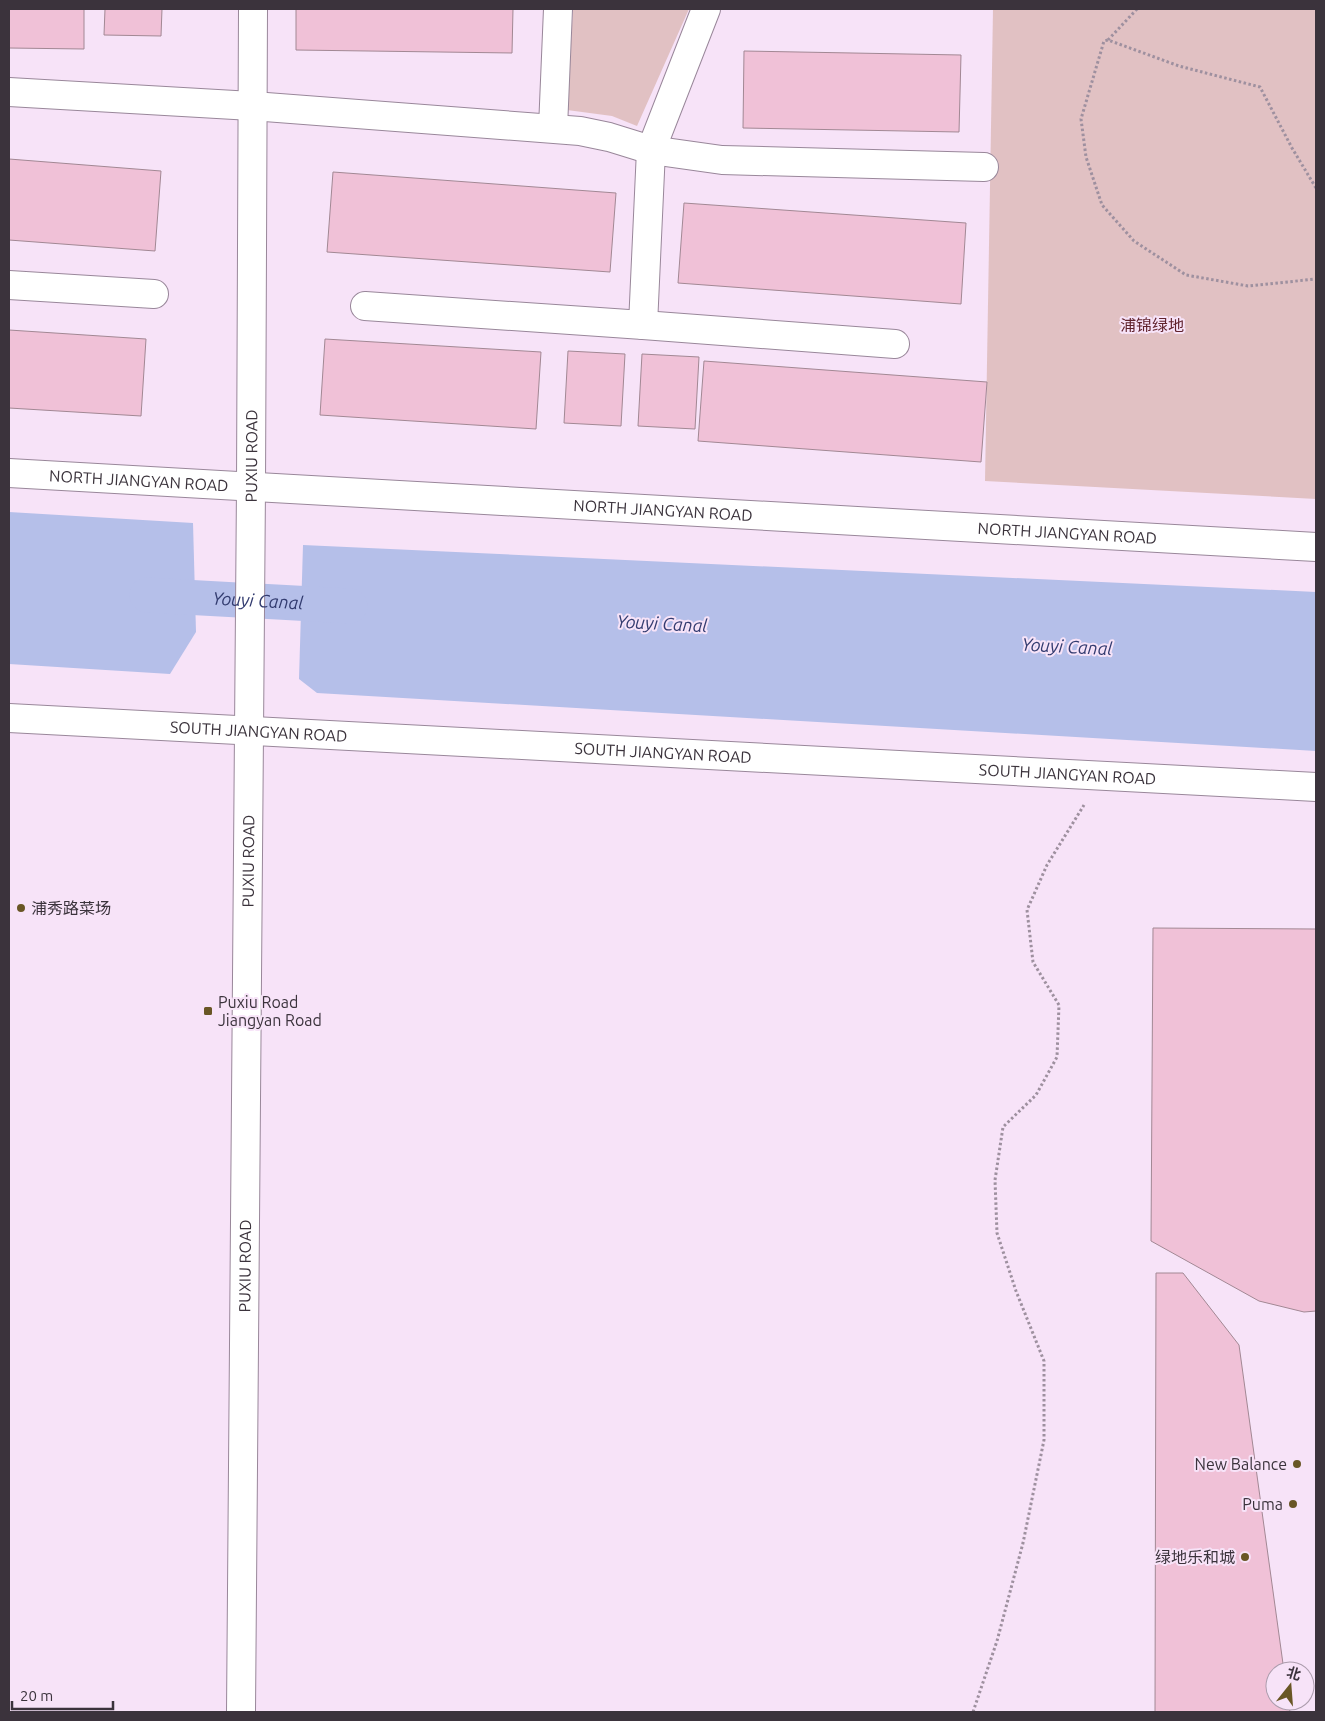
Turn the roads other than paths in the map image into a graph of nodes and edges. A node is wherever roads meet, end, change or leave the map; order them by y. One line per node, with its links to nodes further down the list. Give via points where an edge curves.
1 (253, 9): 5 (street, PUXIU ROAD)
2 (558, 9): 6 (street)
3 (706, 9): 7 (street)
4 (9, 92): 5 (street)
5 (252, 106): 6 (street); 15 (street, PUXIU ROAD)
6 (553, 128): 7 (street, via 609,137)
7 (651, 150): 8 (street, via 722,160); 12 (street)
8 (984, 167)
9 (9, 285): 10 (street)
10 (154, 294)
11 (365, 306): 12 (street)
12 (643, 325): 13 (street)
13 (895, 344)
14 (9, 473): 15 (street, NORTH JIANGYAN ROAD)
15 (251, 487): 16 (street, NORTH JIANGYAN ROAD); 18 (street, PUXIU ROAD)
16 (1316, 546)
17 (9, 718): 18 (street, SOUTH JIANGYAN ROAD)
18 (249, 730): 19 (street, SOUTH JIANGYAN ROAD); 20 (street, PUXIU ROAD)
19 (1316, 787)
20 (242, 1712)

